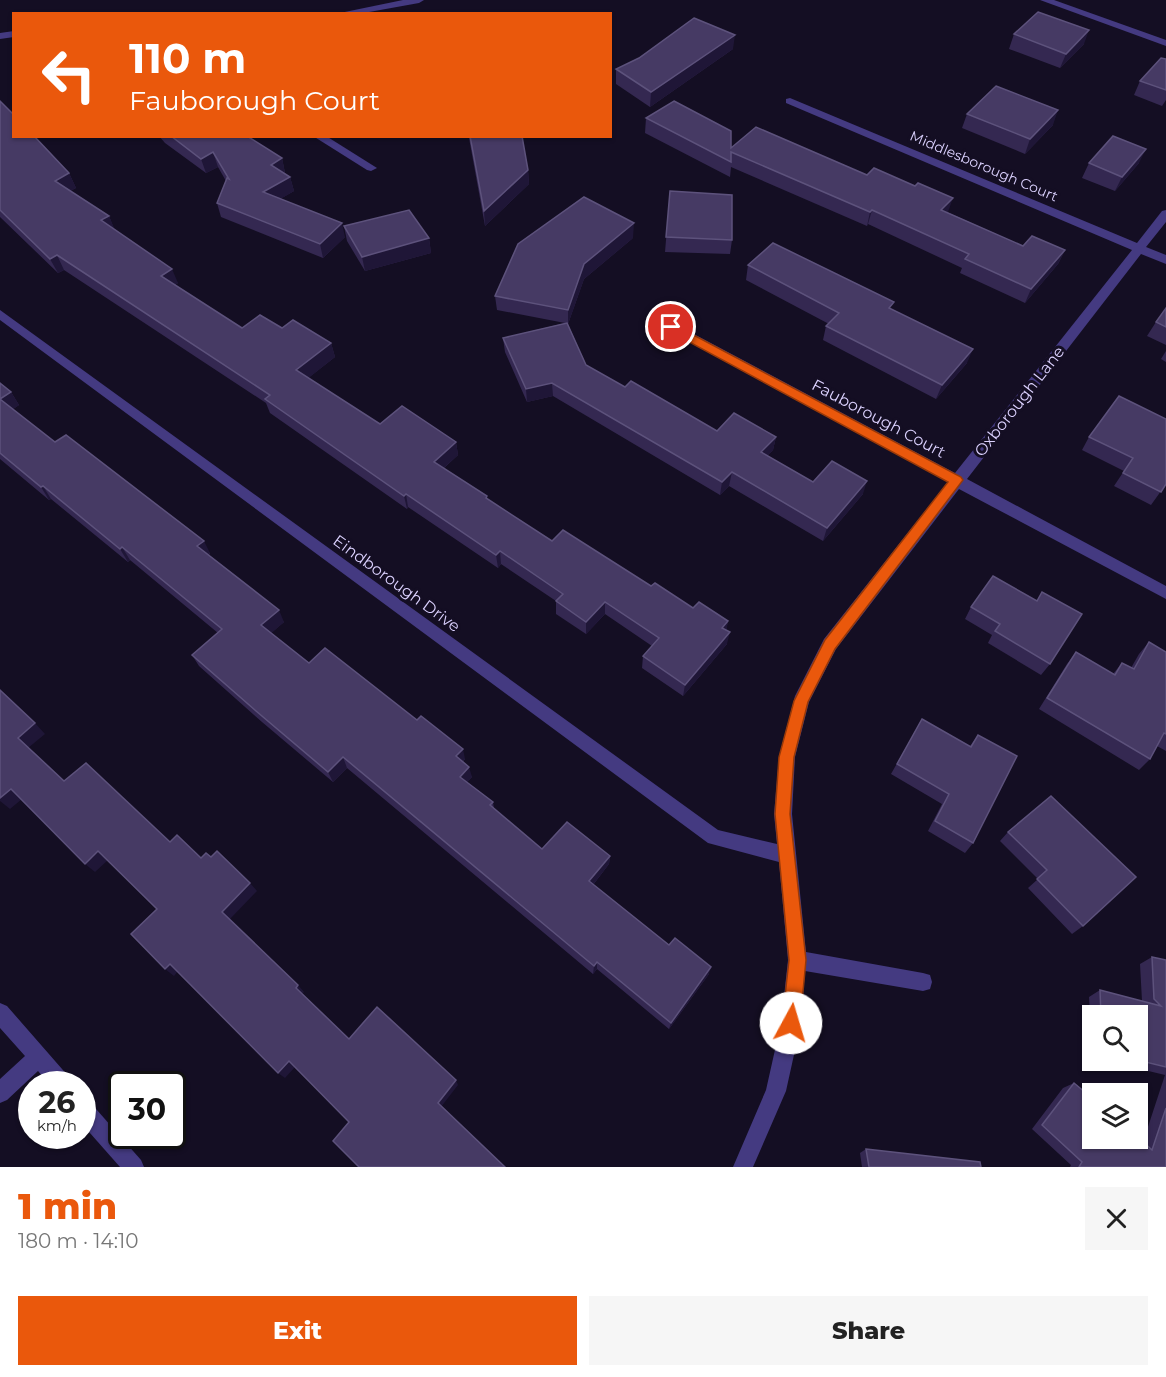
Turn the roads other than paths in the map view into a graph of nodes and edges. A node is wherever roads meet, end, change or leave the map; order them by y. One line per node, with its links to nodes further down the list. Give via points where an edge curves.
1 (419, 0): 3 (street)
2 (1045, 0): 4 (street)
3 (350, 12)
4 (1166, 43)
5 (790, 100): 9 (street, Middlesborough Court)
6 (321, 138): 7 (street)
7 (371, 168)
8 (1166, 214): 9 (street, Oxborough Lane)
9 (1140, 248): 10 (street, Middlesborough Court); 13 (street, Oxborough Lane)
10 (1166, 260)
11 (0, 314): 15 (street, Eindborough Drive, via 714,837)
12 (671, 327): 13 (street, Fauborough Court)
13 (957, 480): 14 (street, Fauborough Court); 15 (street, Oxborough Lane, via 830,644 801,701 787,757 783,814)
14 (1166, 593)
15 (786, 855): 16 (street, Oxborough Lane)
16 (797, 960): 17 (street); 24 (street, Oxborough Lane, via 791,1023 776,1091)
17 (923, 982)
18 (0, 1013): 19 (street)
19 (38, 1057): 20 (street); 21 (street)
20 (50, 1071)
21 (0, 1093)
22 (96, 1124): 23 (street)
23 (134, 1167)
24 (742, 1167)

